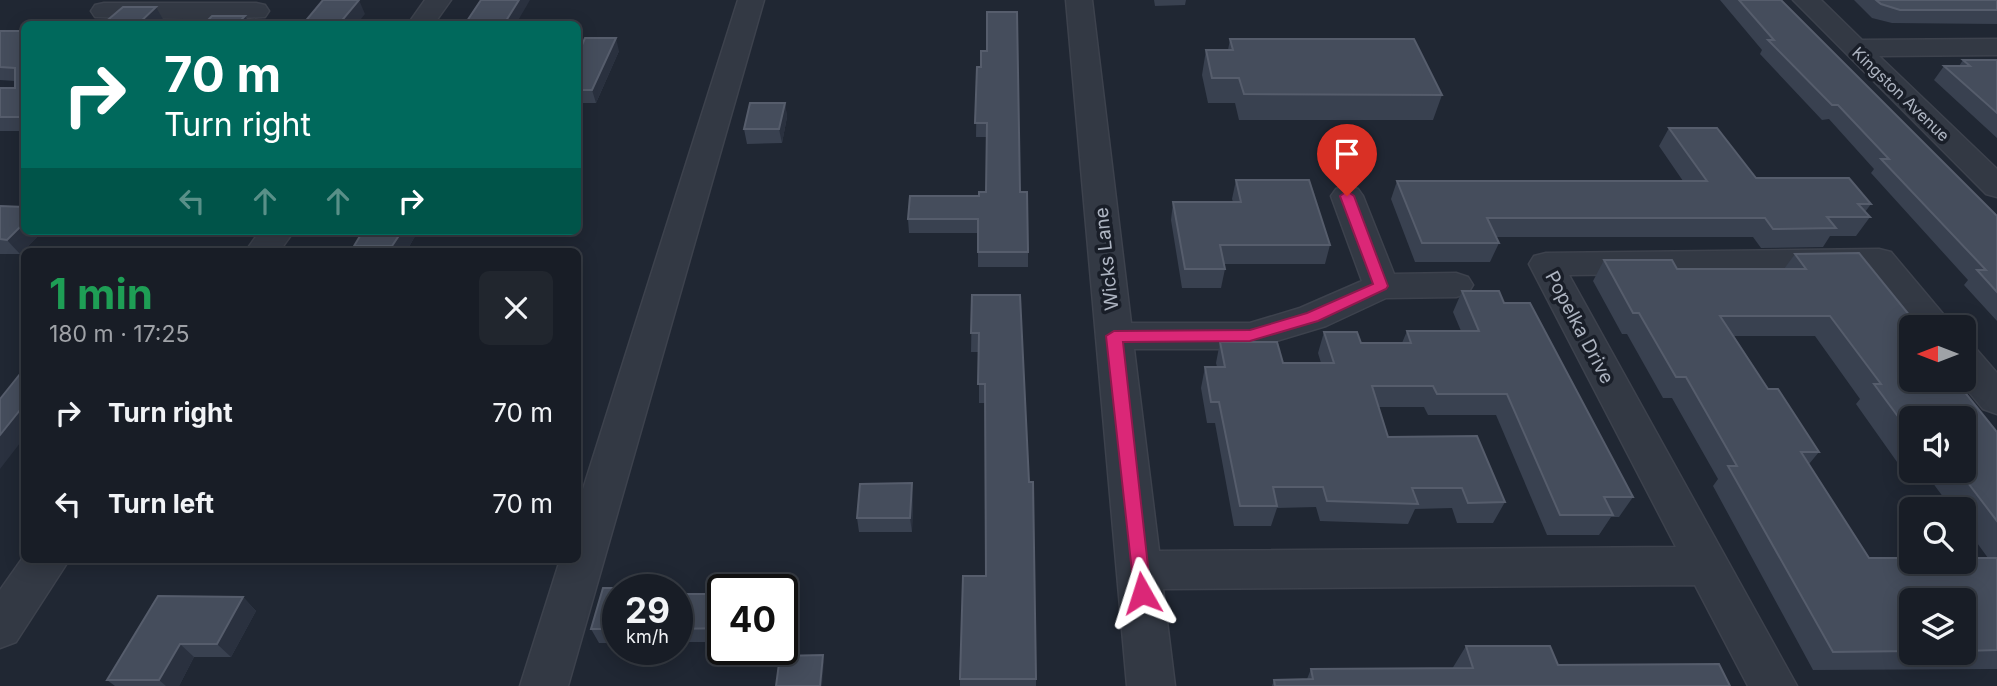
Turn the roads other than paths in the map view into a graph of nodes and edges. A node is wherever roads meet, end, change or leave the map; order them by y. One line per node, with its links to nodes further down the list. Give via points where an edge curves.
1 (438, 0): 8 (street)
2 (751, 0): 23 (street)
3 (1079, 0): 16 (street, Wicks Lane)
4 (1806, 0): 10 (street, Kingston Avenue)
5 (104, 11): 7 (street)
6 (256, 11): 7 (street)
7 (199, 18)
8 (423, 21)
9 (1997, 47): 10 (street)
10 (1854, 48): 11 (street, Kingston Avenue)
11 (1997, 187)
12 (1347, 196): 14 (street)
13 (1456, 285): 14 (street)
14 (1381, 286): 16 (street, via 1313,317 1250,336)
15 (1925, 315): 20 (street, Popelka Drive, via 1878,261 1546,264)
16 (1114, 336): 21 (street, Wicks Lane)
17 (1976, 374): 18 (street)
18 (1997, 399)
19 (45, 563): 22 (street)
20 (1709, 566): 21 (street); 25 (street, Popelka Drive)
21 (1139, 570): 24 (street, Wicks Lane)
22 (0, 628)
23 (544, 686)
24 (1151, 686)
25 (1773, 686)

